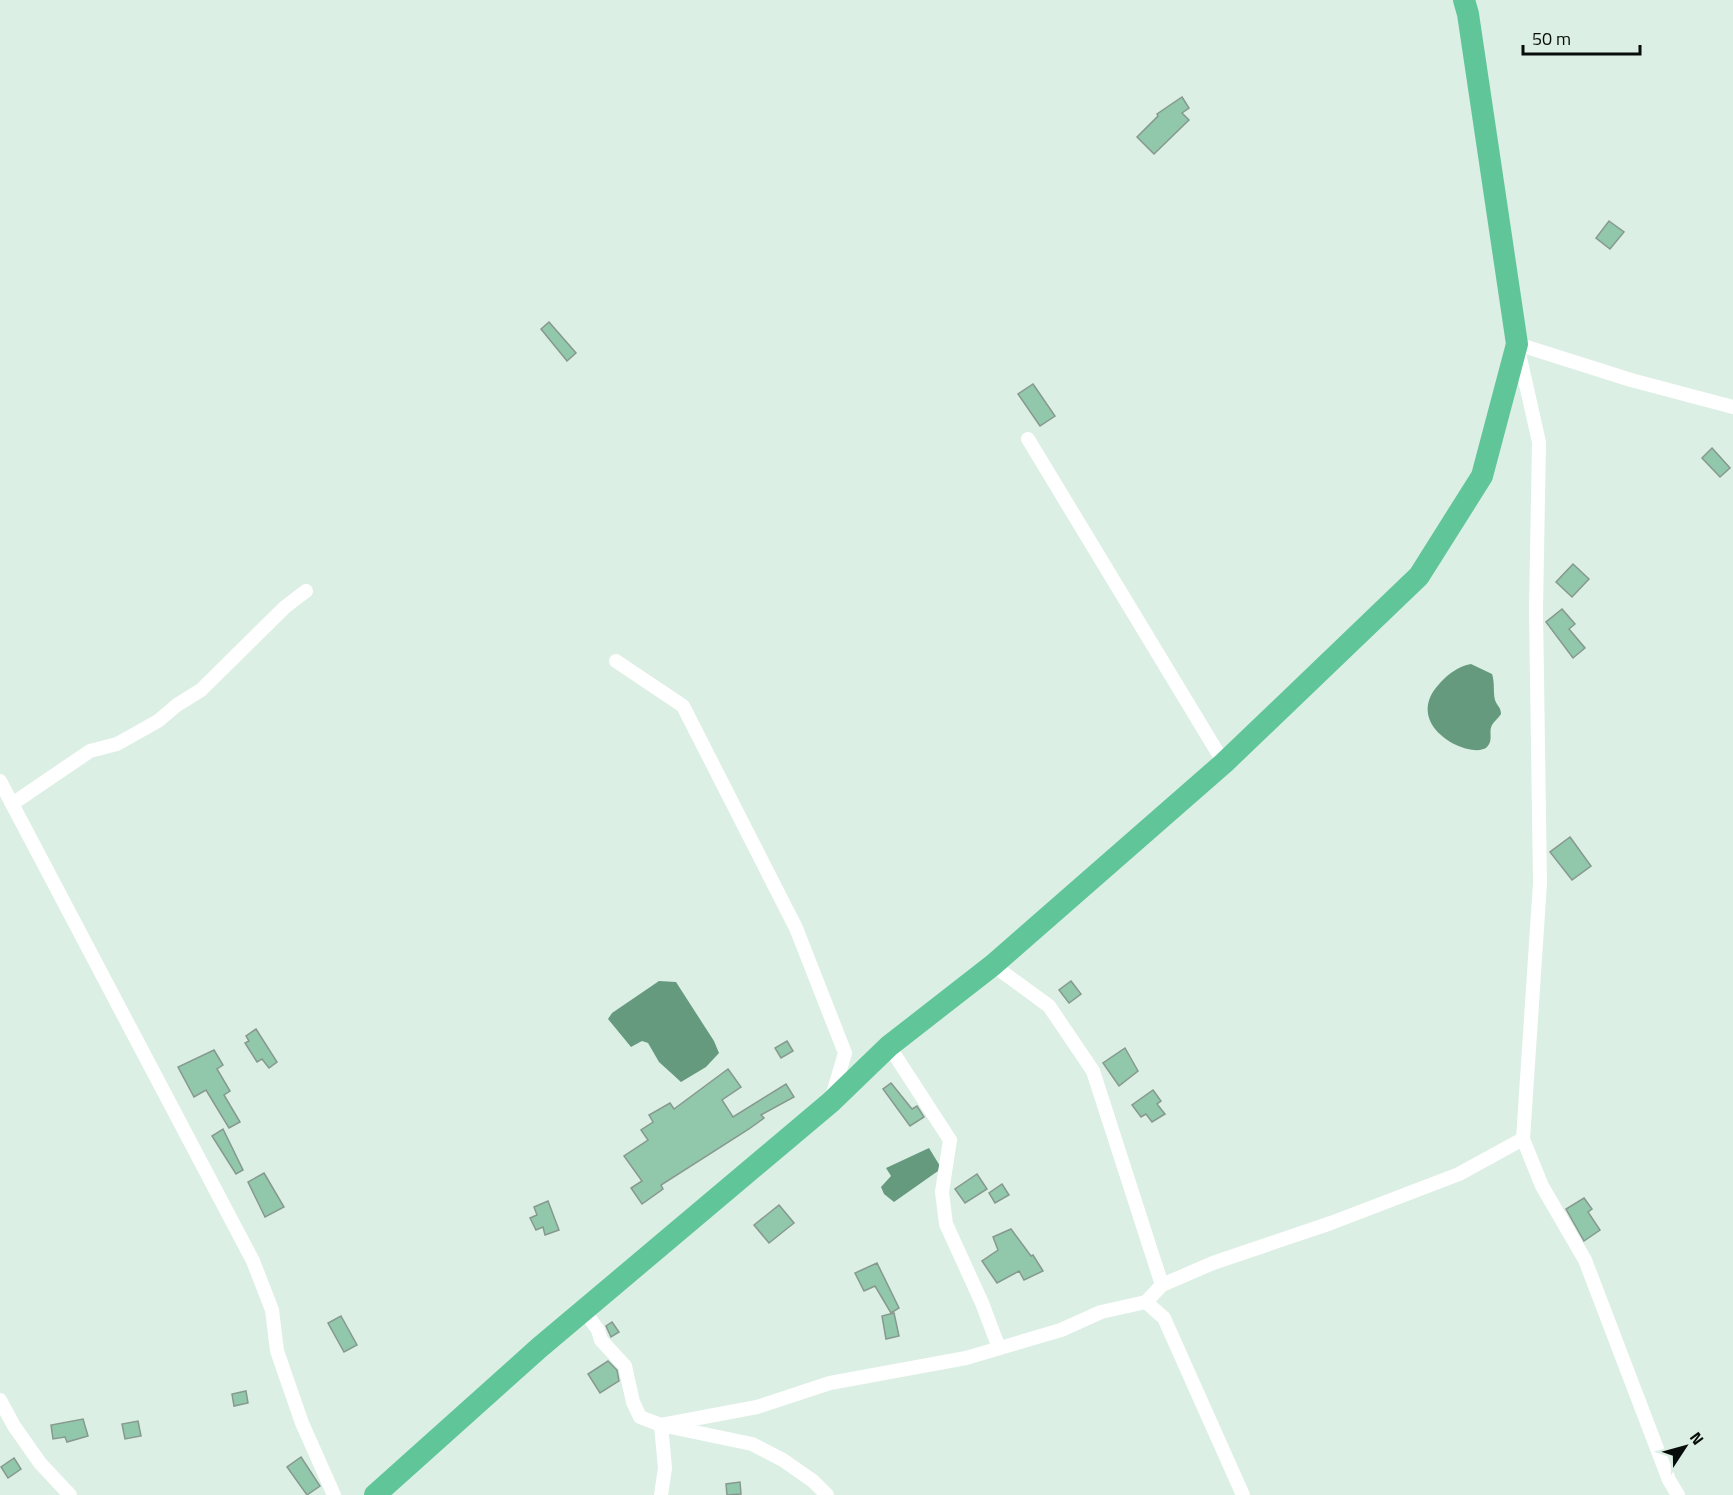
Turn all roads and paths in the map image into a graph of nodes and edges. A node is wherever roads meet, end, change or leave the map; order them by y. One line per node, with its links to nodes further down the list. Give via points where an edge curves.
1 (1464, 0): 2 (highway)
2 (1517, 344): 3 (street); 7 (highway, via 1482,476 1419,576); 13 (street, via 1539,442 1536,609 1540,883)
3 (1733, 407)
4 (1028, 439): 7 (street)
5 (306, 591): 9 (street, via 201,690 117,744 90,751)
6 (616, 661): 12 (street, via 683,706 796,928 845,1053)
7 (1224, 763): 10 (highway)
8 (0, 781): 9 (street)
9 (12, 804): 21 (street, via 253,1261 272,1310 277,1351 302,1423)
10 (993, 965): 11 (highway); 14 (street, via 1049,1006 1093,1071)
11 (889, 1046): 12 (highway); 17 (street, via 950,1140 942,1192 946,1224)
12 (831, 1102): 16 (highway)
13 (1523, 1139): 14 (street, via 1459,1174 1213,1263); 26 (street, via 1542,1186 1585,1260)
14 (1162, 1286): 15 (street)
15 (1146, 1302): 17 (street, via 1101,1312 1061,1330); 25 (street, via 1164,1318)
16 (585, 1311): 19 (street, via 601,1340 624,1366 640,1418); 22 (highway)
17 (999, 1348): 19 (street, via 966,1358 830,1383 757,1407)
18 (0, 1400): 20 (street, via 40,1463)
19 (661, 1425): 23 (street, via 665,1467); 24 (street, via 752,1443 783,1460)
20 (70, 1495)
21 (334, 1495)
22 (375, 1495)
23 (661, 1495)
24 (827, 1495)
25 (1243, 1495)
26 (1678, 1495)

